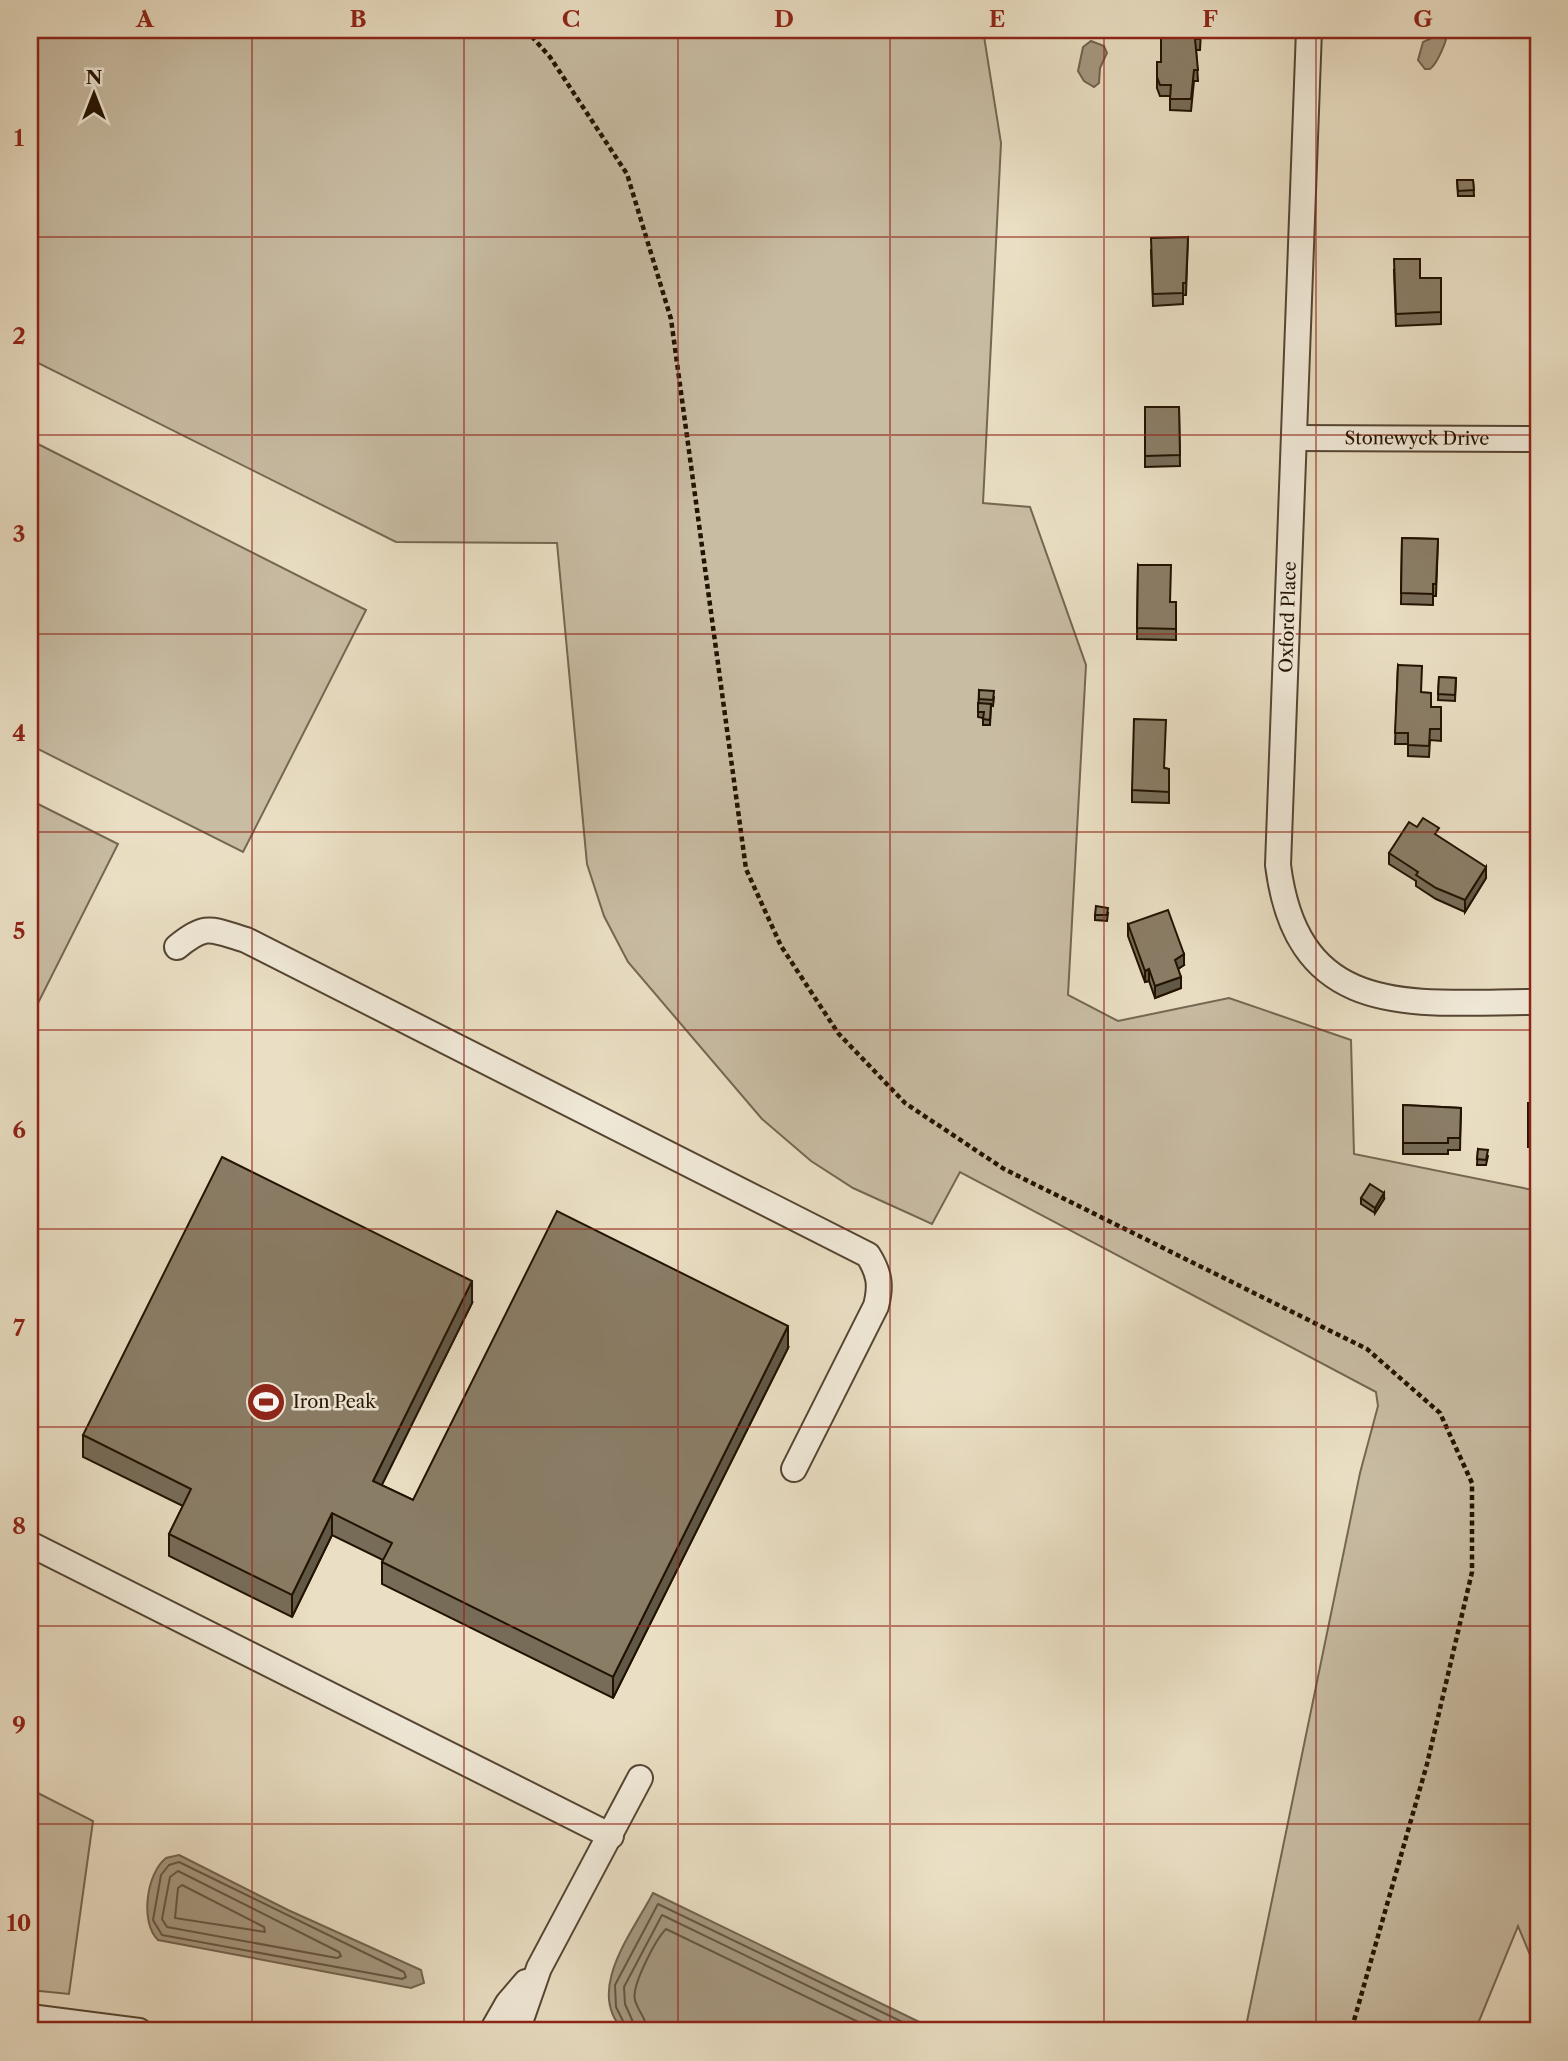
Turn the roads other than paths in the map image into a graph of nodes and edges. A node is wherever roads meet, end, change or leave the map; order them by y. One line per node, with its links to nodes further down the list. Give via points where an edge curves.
1 (1309, 30): 2 (street, Oxford Place)
2 (1296, 438): 3 (street, Stonewyck Drive); 5 (street, Oxford Place, via 1278,865 1293,929 1331,974 1357,990 1387,999)
3 (1538, 439)
4 (177, 947): 6 (street, via 195,932 209,929 246,940 868,1255 881,1286 876,1306)
5 (1538, 1002)
6 (794, 1469)
7 (30, 1544): 9 (street)
8 (640, 1779): 9 (street)
9 (611, 1836): 10 (street)
10 (539, 1968): 13 (street, via 508,2003); 14 (street)
11 (30, 2017): 12 (street)
12 (139, 2031)
13 (492, 2031)
14 (517, 2031)

